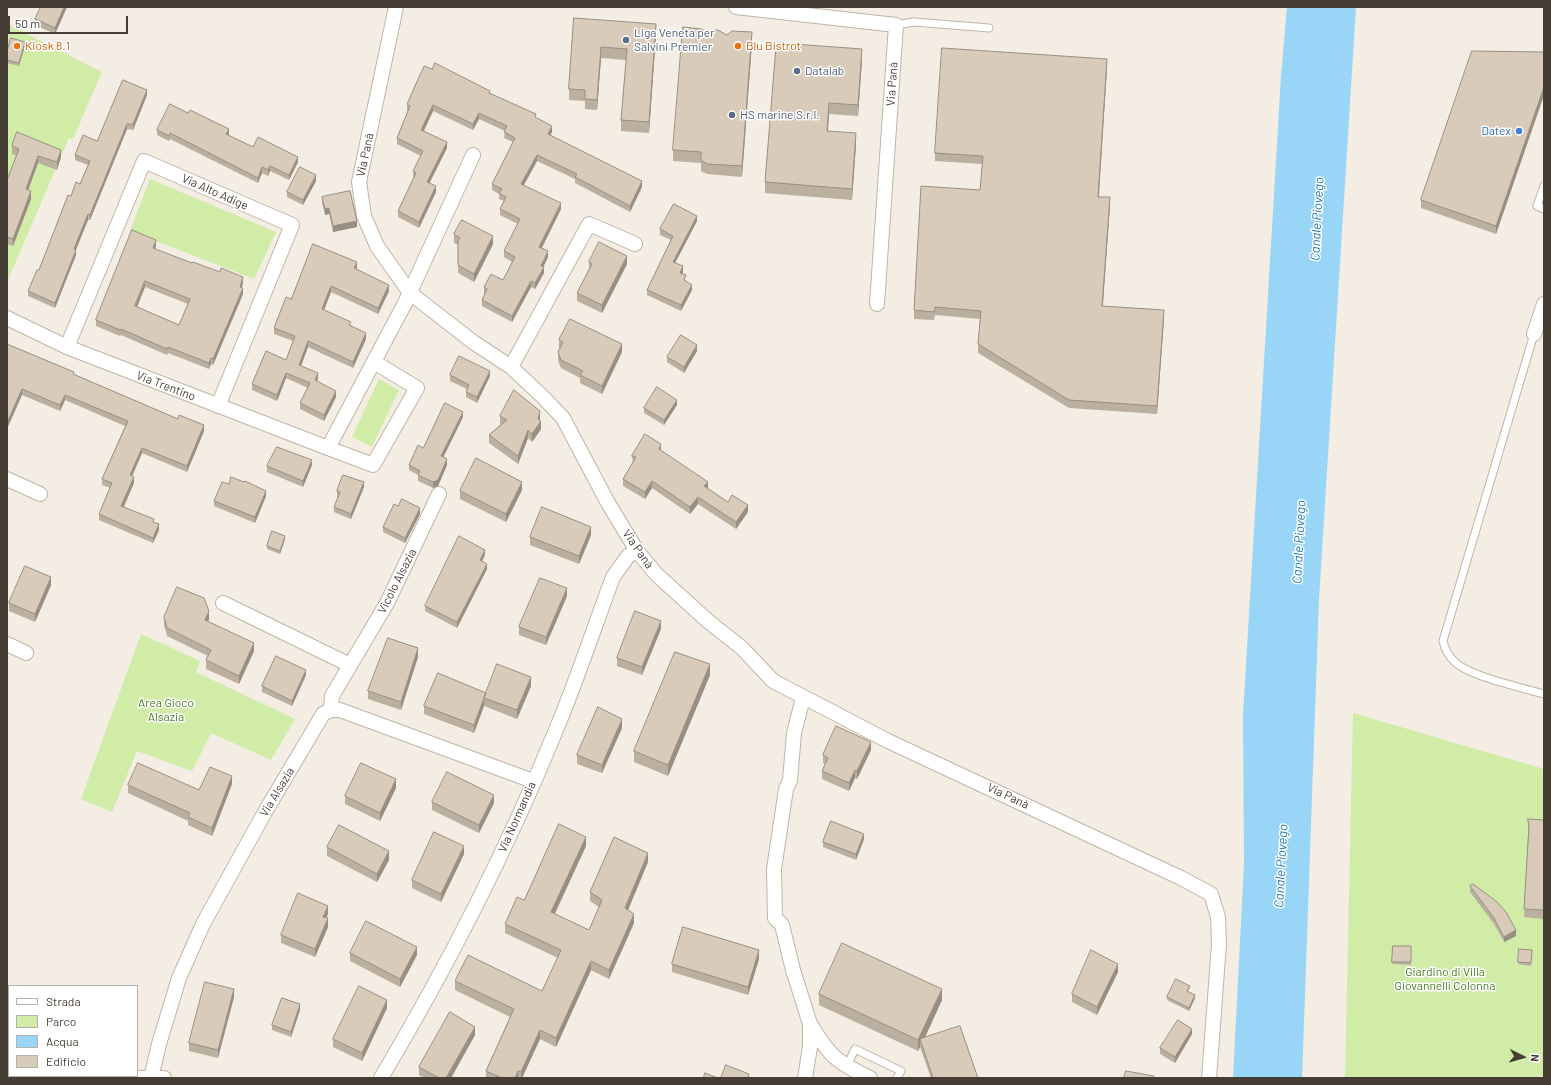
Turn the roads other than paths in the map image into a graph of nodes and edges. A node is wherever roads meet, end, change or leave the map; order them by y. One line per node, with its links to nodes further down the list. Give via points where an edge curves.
1 (396, 7): 9 (street, Via Panà, via 359,182 364,216 377,246)
2 (736, 7): 3 (street)
3 (896, 25): 4 (lane, via 914,22); 10 (street, Via Panà)
4 (989, 28)
5 (473, 155): 9 (street)
6 (1544, 186): 7 (lane, via 1537,206)
7 (1544, 209)
8 (634, 244): 16 (street, via 589,224)
9 (410, 293): 15 (street); 16 (street, Via Panà, via 473,342)
10 (877, 304)
11 (1544, 304): 13 (street)
12 (7, 318): 14 (street, Via Trentino)
13 (1534, 334): 27 (lane, via 1443,641 1446,653 1455,663 1467,670)
14 (67, 347): 17 (street, Via Trentino); 17 (street, Via Alto Adige, via 144,161 292,226)
15 (374, 362): 18 (street); 18 (street, Via Trentino, via 417,388 373,465)
16 (511, 367): 22 (street, Via Panà, via 563,418 608,503)
17 (218, 406): 18 (street, Via Trentino)
18 (328, 448)
19 (7, 479): 20 (street)
20 (40, 494)
21 (439, 494): 26 (street, Vicolo Alsazia, via 387,603)
22 (637, 551): 28 (street, Via Panà, via 656,574 693,609 742,648 773,681); 30 (street, Via Normandia, via 628,556 613,577 556,731)
23 (223, 604): 26 (street)
24 (7, 644): 25 (street)
25 (26, 653)
26 (350, 665): 29 (street, Vicolo Alsazia, via 332,696)
27 (1544, 694)
28 (803, 698): 31 (street, via 794,733 790,780 786,788 773,883 775,918 782,925); 39 (street, Via Panà, via 1211,894 1218,916 1219,944)
29 (331, 710): 30 (street, via 340,710); 34 (street, Via Alsazia, via 323,714 203,924 178,978 159,1044)
30 (533, 781): 35 (street, Via Normandia, via 482,893 440,975)
31 (810, 1024): 32 (street, via 835,1060); 36 (street, via 809,1062)
32 (846, 1066): 37 (street); 38 (lane, via 856,1049 900,1071)
33 (107, 1078): 34 (street)
34 (156, 1078)
35 (381, 1078)
36 (805, 1078)
37 (870, 1078)
38 (897, 1078)
39 (1209, 1078)

